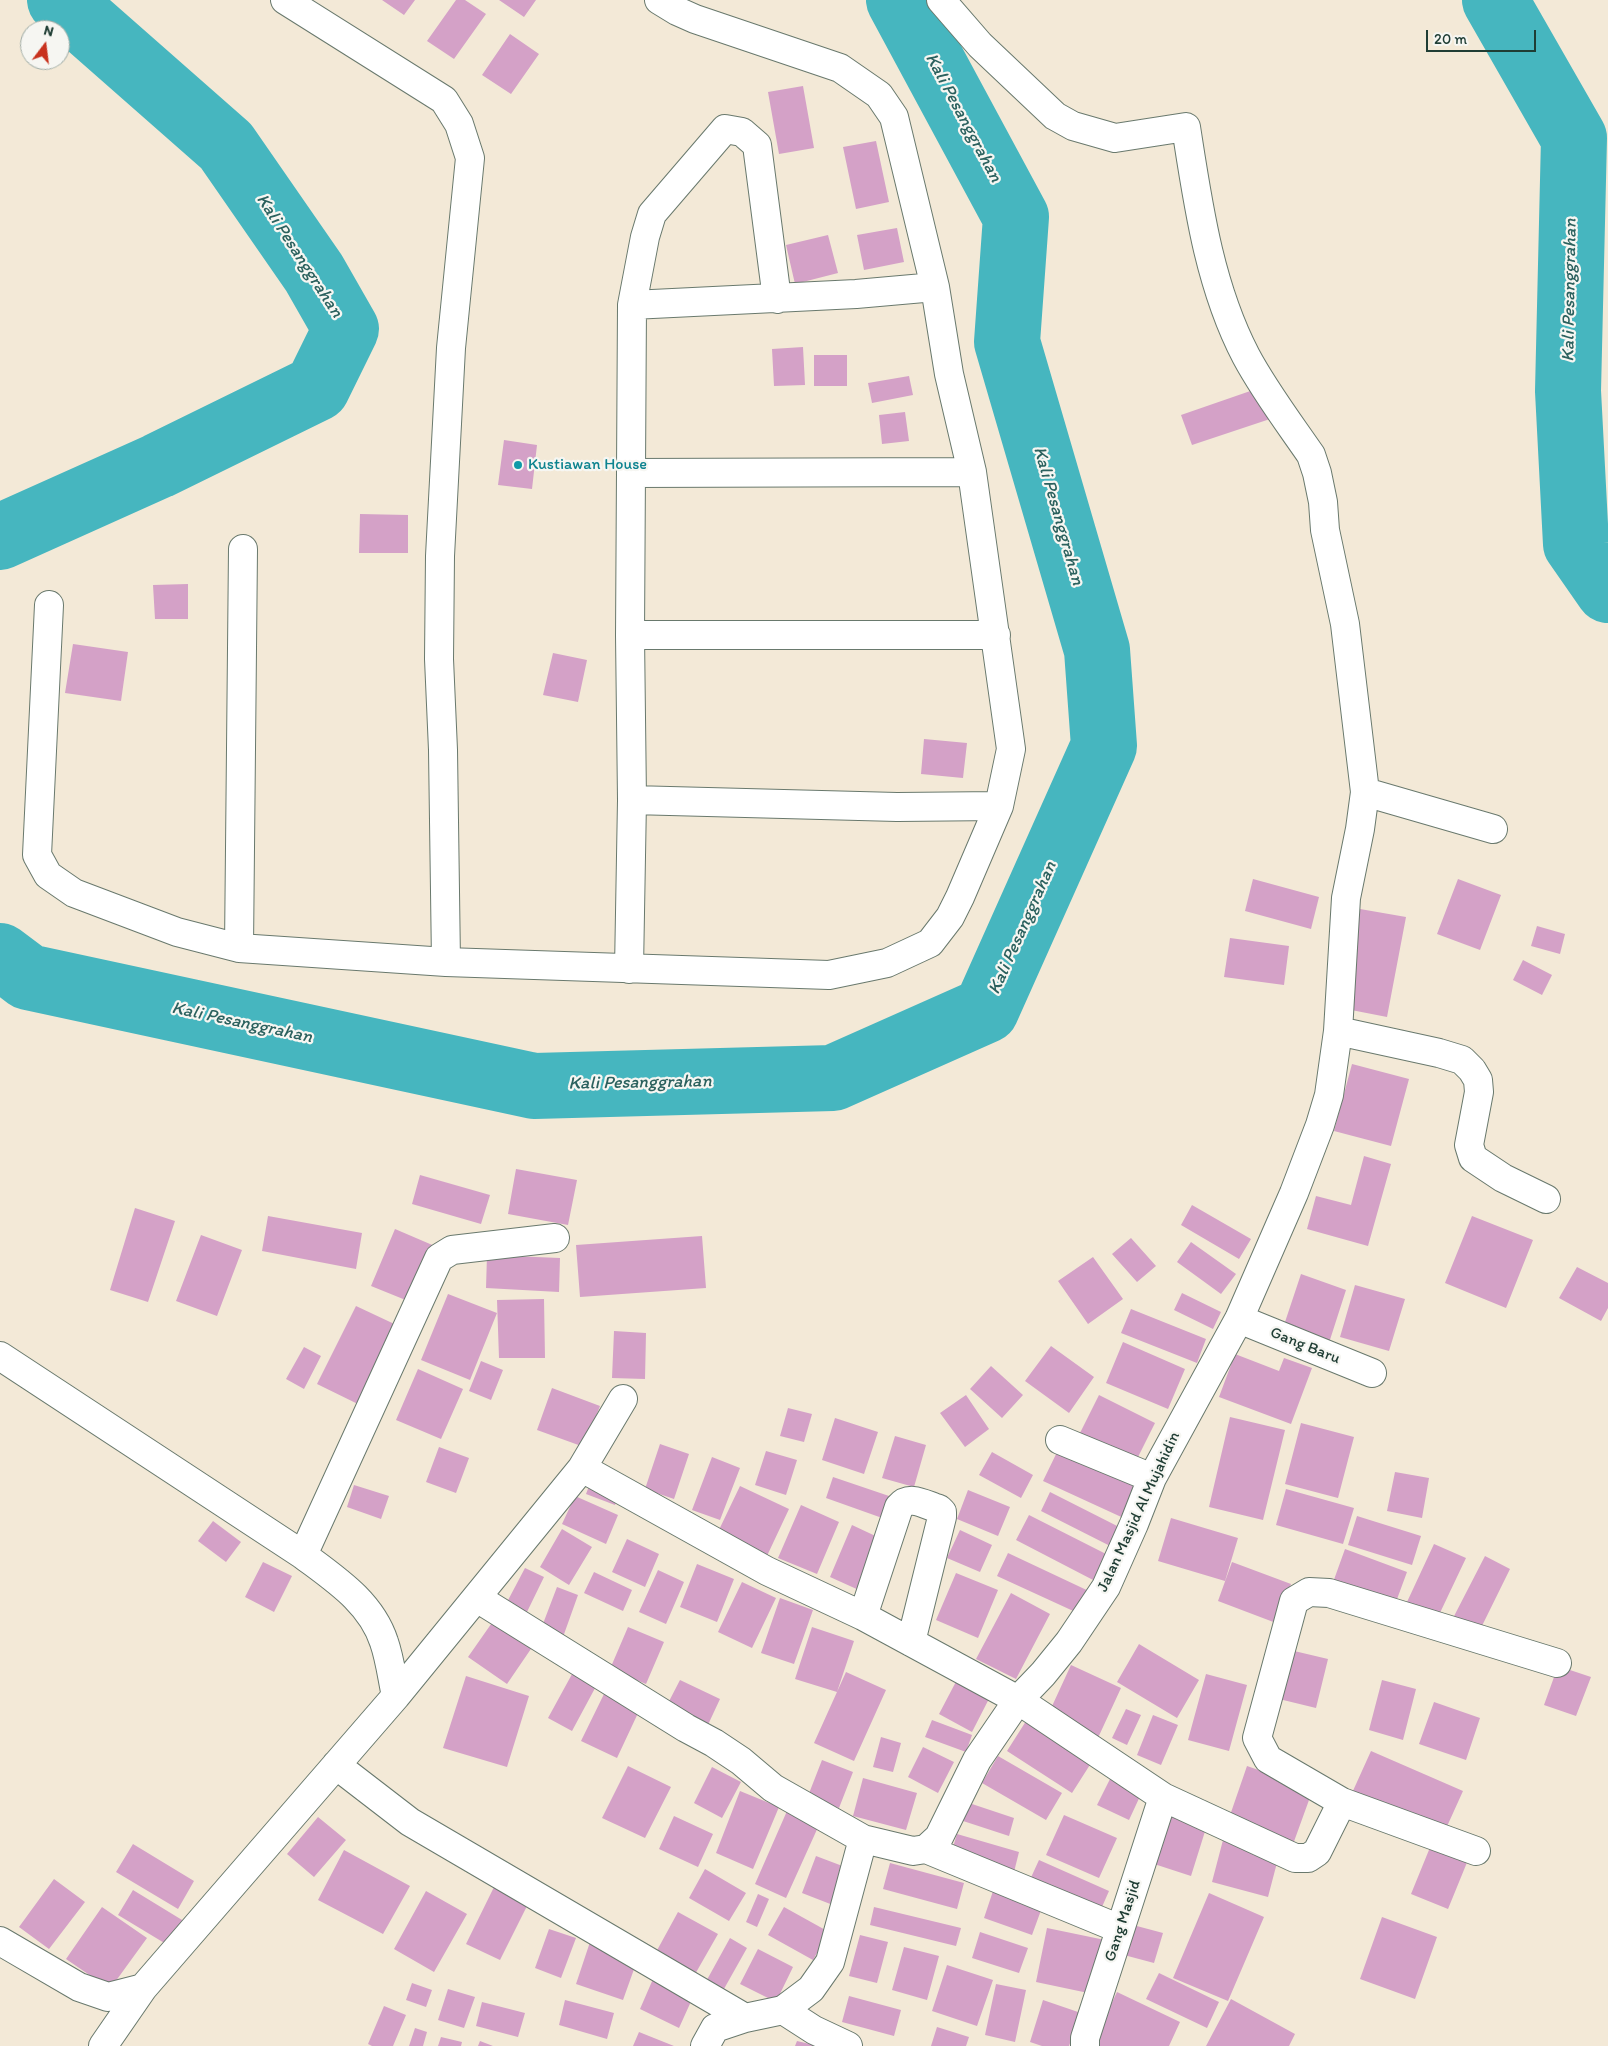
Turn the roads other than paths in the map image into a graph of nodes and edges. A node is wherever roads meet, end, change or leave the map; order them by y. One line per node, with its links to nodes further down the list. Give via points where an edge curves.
1 (285, 0): 18 (street, via 444,100 459,124 470,158 451,348 440,556 439,659)
2 (659, 0): 4 (street, via 695,19 840,68 879,95 894,117)
3 (941, 0): 13 (street, Jalan Masjid Al Mujahidin, via 987,51 1055,116 1073,126 1115,138 1186,127 1199,210 1214,275 1226,308 1246,355 1311,455 1317,473 1325,530 1345,624)
4 (935, 286): 5 (street); 7 (street, via 948,374)
5 (777, 299): 6 (street); 6 (street, via 757,144 742,132 725,129 652,214)
6 (632, 305): 8 (street)
7 (972, 472): 8 (street); 12 (street)
8 (631, 473): 11 (street)
9 (243, 549): 17 (street)
10 (49, 605): 17 (street, via 37,855 48,875 74,893 177,932)
11 (630, 634): 12 (street); 14 (street)
12 (996, 634): 15 (street, via 1012,749)
13 (1364, 792): 16 (street); 20 (street, Jalan Masjid Al Mujahidin, via 1346,898)
14 (632, 800): 15 (street, via 897,807); 19 (street)
15 (999, 806): 19 (street, via 950,917 930,943 887,963 830,975)
16 (1493, 829)
17 (240, 948): 18 (street)
18 (446, 962): 19 (street)
19 (629, 969)
20 (1338, 1031): 21 (street, via 1439,1052 1462,1060 1478,1080 1479,1092 1469,1145 1472,1158); 23 (street, Jalan Masjid Al Mujahidin, via 1329,1095 1320,1125)
21 (1546, 1199)
22 (555, 1238): 30 (street, via 452,1250 439,1258)
23 (1239, 1319): 25 (street, Gang Baru); 29 (street, Jalan Masjid Al Mujahidin)
24 (0, 1356): 30 (street)
25 (1372, 1373)
26 (623, 1399): 28 (street)
27 (1060, 1440): 29 (street)
28 (582, 1468): 31 (street); 32 (street, via 767,1571)
29 (1152, 1478): 36 (street, Jalan Masjid Al Mujahidin, via 1106,1587 1069,1642)
30 (303, 1556): 35 (street, via 347,1588 368,1612 384,1641)
31 (477, 1598): 35 (street); 40 (street, via 714,1743 773,1788)
32 (863, 1616): 33 (street); 33 (street, via 899,1506 910,1500 938,1509 942,1517)
33 (911, 1642): 36 (street)
34 (1557, 1663): 39 (street, via 1329,1593 1309,1592 1294,1601 1257,1738 1268,1759)
35 (396, 1696): 37 (street)
36 (1018, 1700): 38 (street); 41 (street, Jalan Masjid Al Mujahidin, via 977,1760 939,1837)
37 (336, 1765): 45 (street); 47 (street, via 410,1822)
38 (1163, 1797): 39 (street, via 1295,1858 1308,1858 1317,1852); 43 (street, Gang Masjid)
39 (1342, 1802): 42 (street)
40 (863, 1839): 41 (street, via 913,1851); 46 (street, via 830,1962 811,1989)
41 (926, 1849): 43 (street)
42 (1476, 1851)
43 (1120, 1929): 51 (street, Gang Masjid)
44 (0, 1941): 45 (street, via 79,1987 108,1996)
45 (143, 1988): 48 (street)
46 (783, 2010): 47 (street); 50 (street)
47 (745, 2018): 49 (street, via 715,2028)
48 (104, 2046)
49 (705, 2046)
50 (848, 2046)
51 (1085, 2046)

